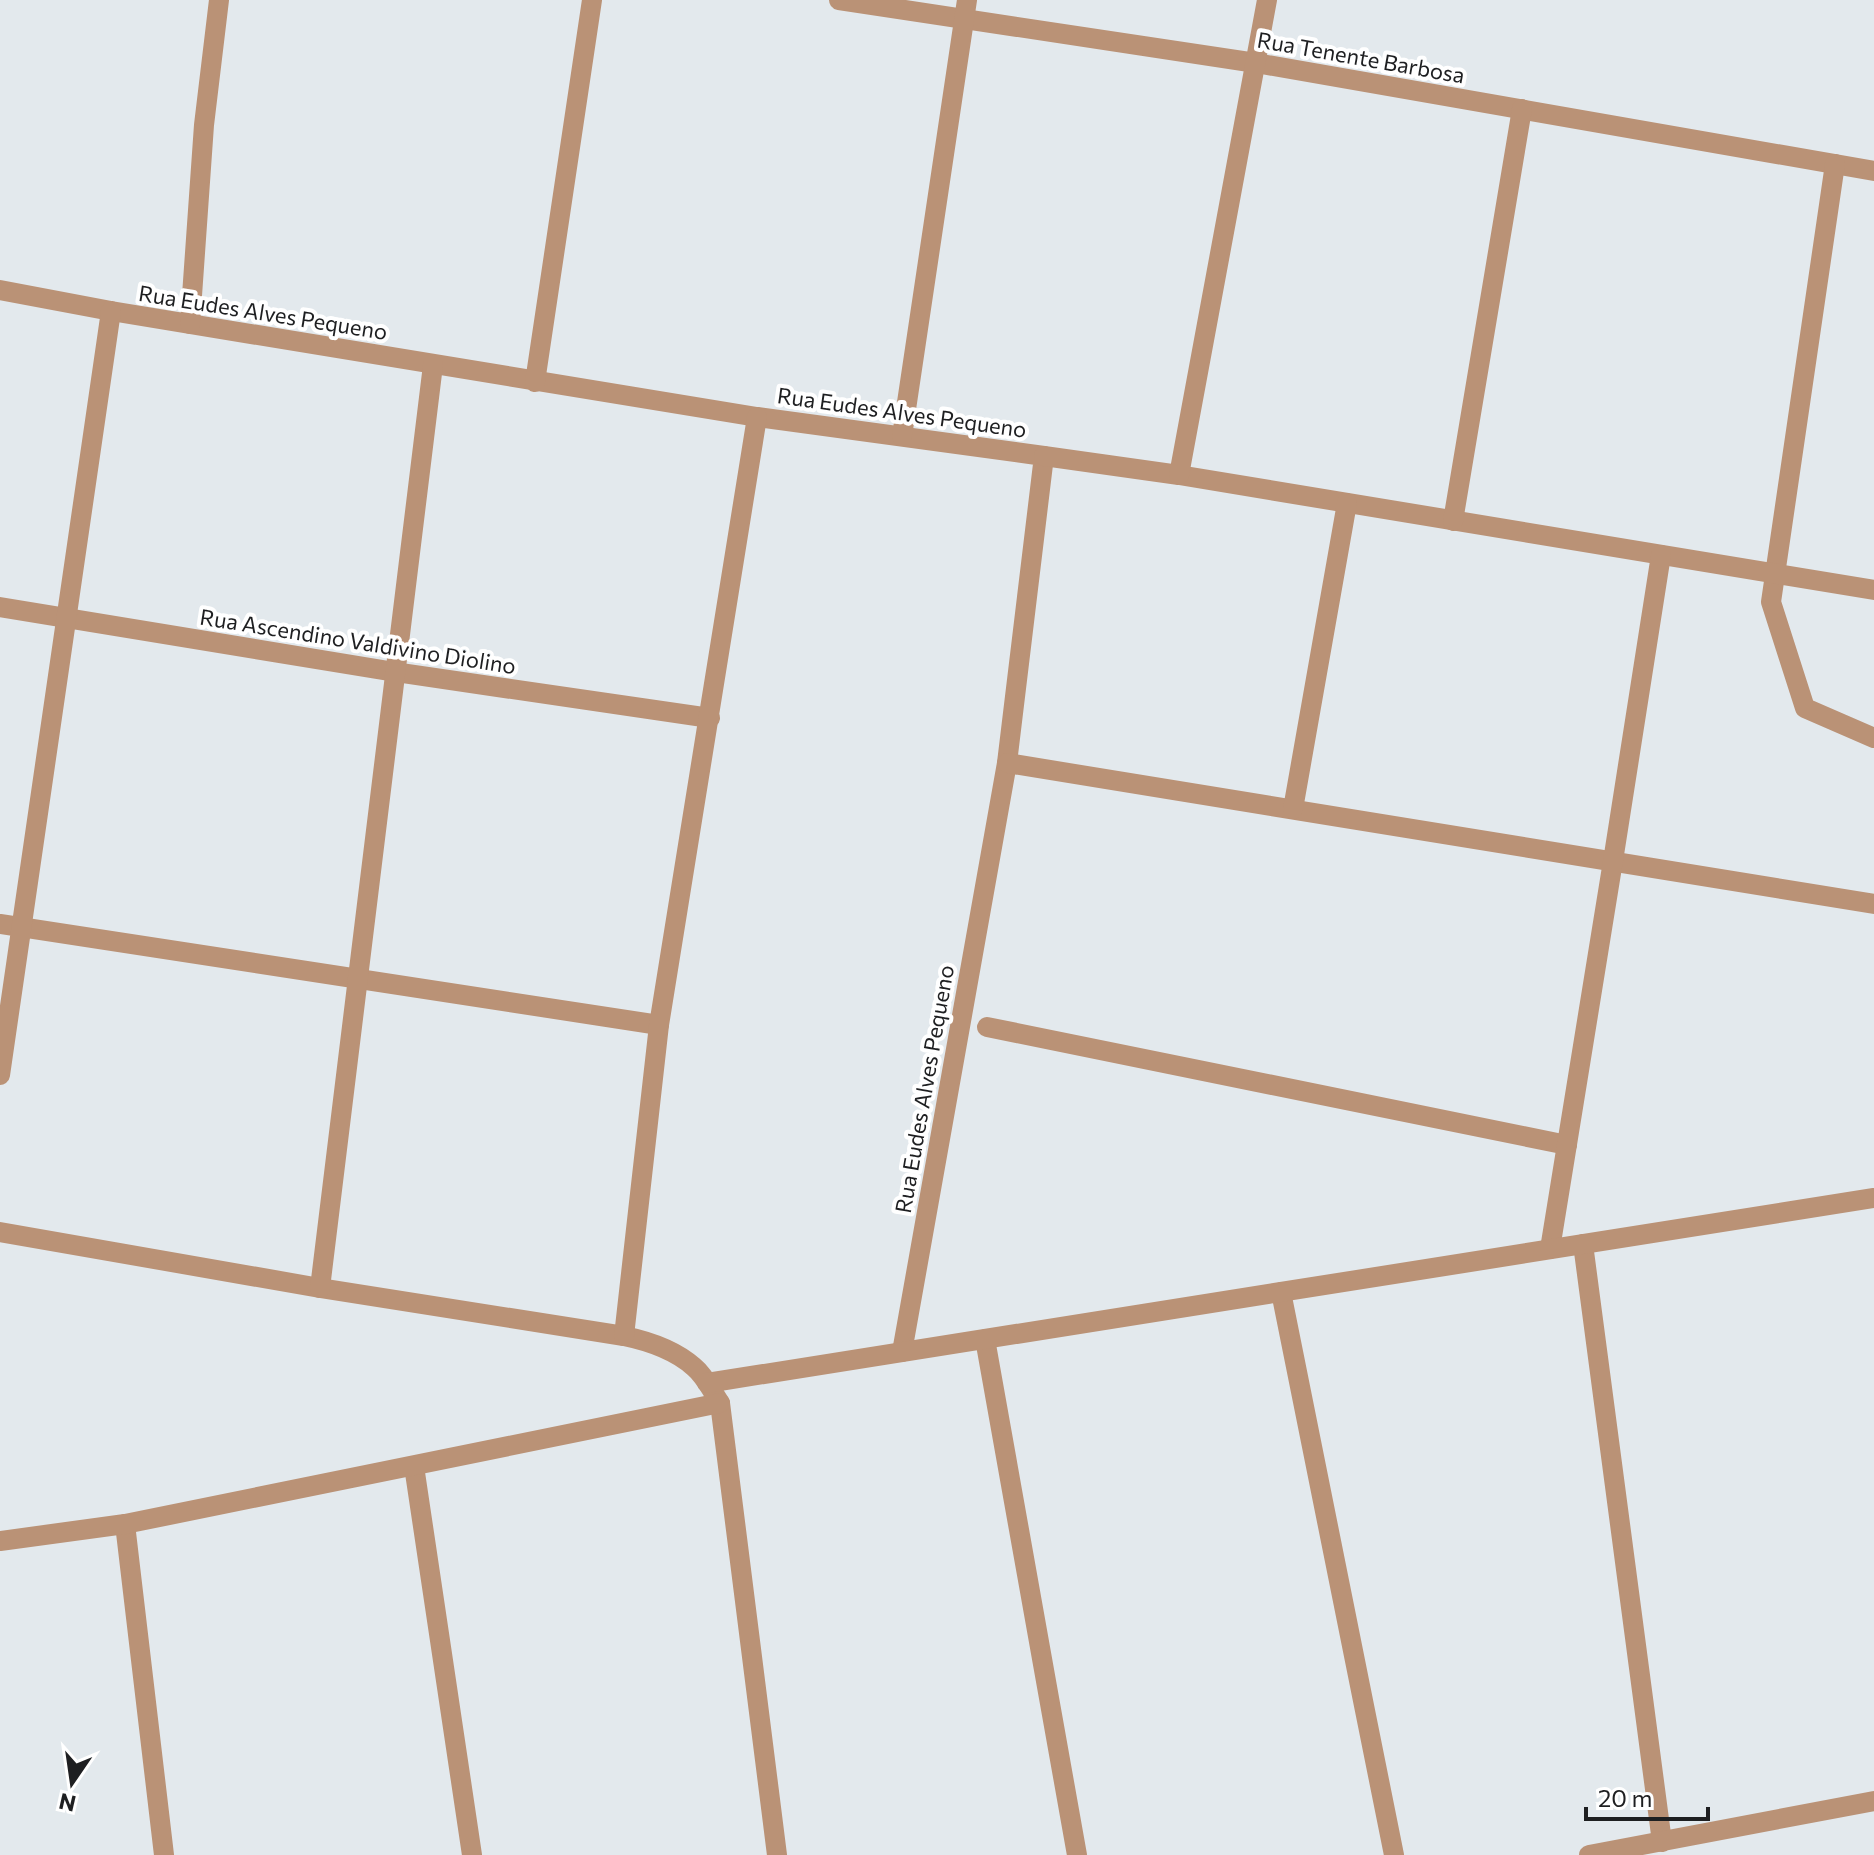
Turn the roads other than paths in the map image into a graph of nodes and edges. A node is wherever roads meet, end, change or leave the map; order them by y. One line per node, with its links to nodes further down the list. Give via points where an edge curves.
1 (219, 0): 12 (street)
2 (592, 0): 14 (street)
3 (839, 0): 5 (street, Rua Tenente Barbosa)
4 (1267, 0): 6 (street)
5 (966, 9): 6 (street, Rua Tenente Barbosa); 16 (street)
6 (1256, 63): 7 (street, Rua Tenente Barbosa); 18 (street)
7 (1522, 109): 8 (street, Rua Tenente Barbosa); 20 (street)
8 (1835, 164): 9 (street, Rua Tenente Barbosa); 22 (street)
9 (1874, 171)
10 (0, 290): 11 (street, Rua Eudes Alves Pequeno)
11 (111, 311): 12 (street, Rua Eudes Alves Pequeno); 25 (street)
12 (190, 324): 13 (street, Rua Eudes Alves Pequeno)
13 (433, 365): 14 (street, Rua Eudes Alves Pequeno); 26 (street)
14 (535, 382): 15 (street, Rua Eudes Alves Pequeno)
15 (757, 417): 16 (street, Rua Eudes Alves Pequeno); 27 (street)
16 (902, 436): 17 (street, Rua Eudes Alves Pequeno)
17 (1044, 456): 18 (street); 29 (street, Rua Eudes Alves Pequeno)
18 (1179, 475): 19 (street)
19 (1347, 503): 20 (street); 30 (street)
20 (1453, 521): 21 (street)
21 (1661, 555): 22 (street); 31 (street)
22 (1775, 574): 23 (street); 28 (street, via 1771,602 1805,708)
23 (1874, 590)
24 (0, 607): 25 (street, Rua Ascendino Valdivino Diolino)
25 (66, 619): 26 (street, Rua Ascendino Valdivino Diolino); 34 (street)
26 (395, 672): 27 (street, Rua Ascendino Valdivino Diolino); 35 (street)
27 (710, 718): 36 (street)
28 (1874, 738)
29 (1007, 763): 30 (street); 48 (street, Rua Eudes Alves Pequeno)
30 (1293, 809): 31 (street)
31 (1613, 861): 32 (street); 39 (street)
32 (1874, 904)
33 (0, 924): 34 (street)
34 (22, 927): 35 (street); 38 (street)
35 (357, 979): 36 (street); 44 (street)
36 (659, 1025): 46 (street)
37 (987, 1027): 39 (street)
38 (0, 1075)
39 (1567, 1145): 43 (street)
40 (1874, 1198): 42 (street)
41 (0, 1232): 44 (street)
42 (1583, 1244): 43 (street); 55 (street)
43 (1550, 1249): 45 (street)
44 (320, 1288): 46 (street)
45 (1281, 1292): 47 (street); 60 (street)
46 (624, 1336): 49 (street, via 671,1352 694,1366)
47 (985, 1339): 48 (street); 59 (street)
48 (902, 1352): 49 (street)
49 (707, 1383): 50 (street)
50 (720, 1403): 51 (street); 58 (street)
51 (414, 1466): 52 (street); 57 (street)
52 (125, 1524): 53 (street); 56 (street)
53 (0, 1541)
54 (1874, 1801): 55 (street)
55 (1662, 1842): 61 (street)
56 (164, 1855)
57 (472, 1855)
58 (777, 1855)
59 (1077, 1855)
60 (1394, 1855)
61 (1589, 1855)

